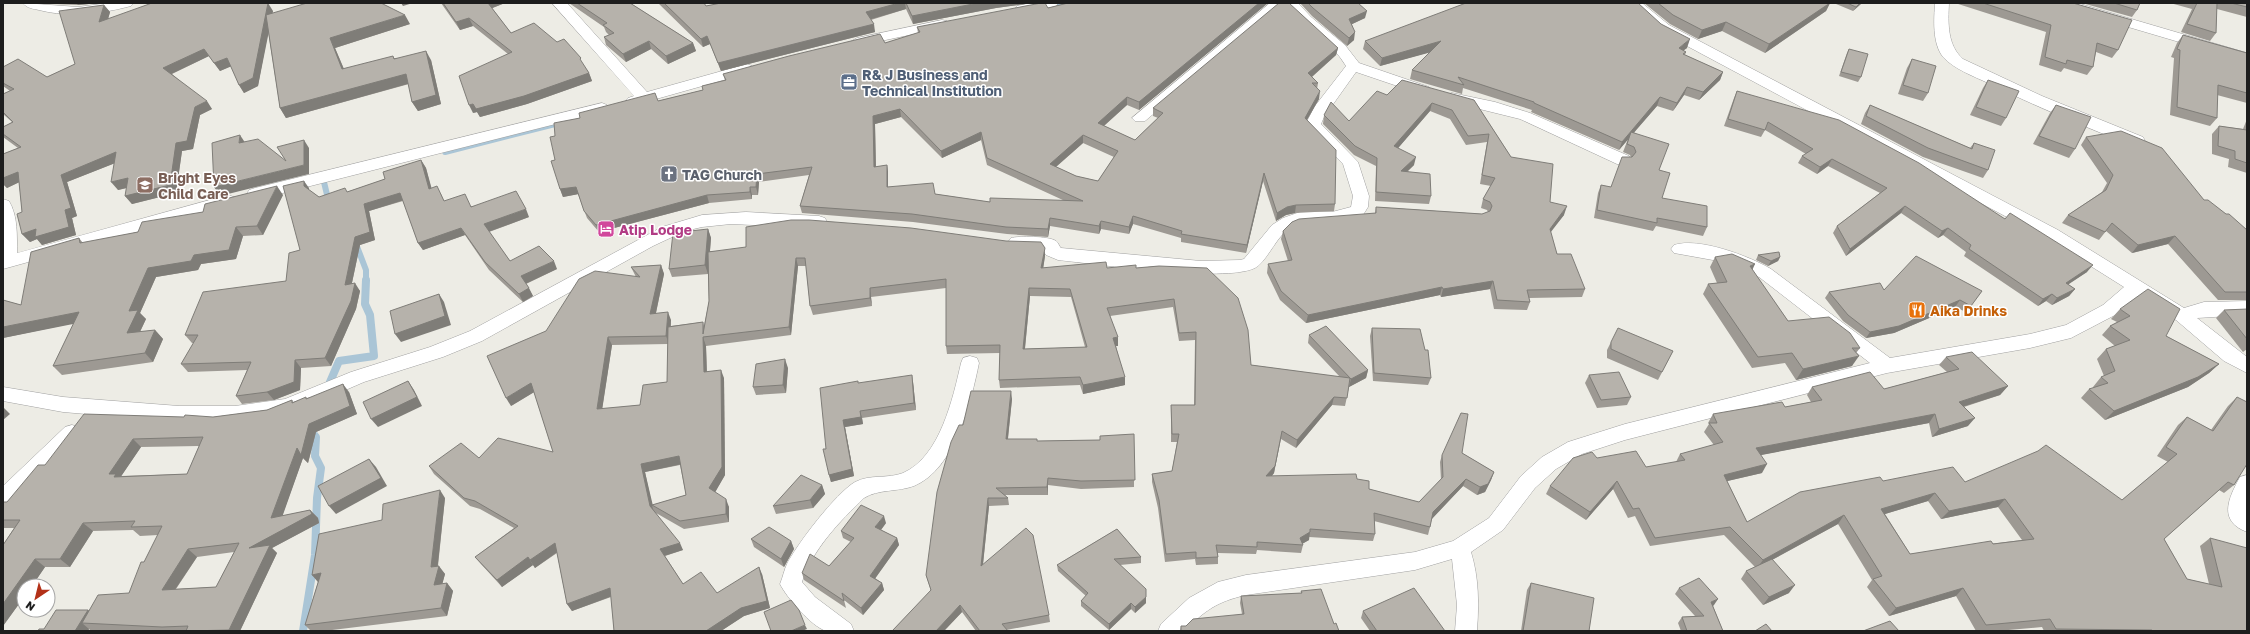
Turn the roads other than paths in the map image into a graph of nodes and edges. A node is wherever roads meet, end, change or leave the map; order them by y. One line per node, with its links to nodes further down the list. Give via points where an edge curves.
1 (30, 3): 2 (street, via 48,9 75,12)
2 (126, 3)
3 (559, 3): 16 (street)
4 (1051, 3): 10 (street)
5 (1278, 3): 17 (street)
6 (1291, 3): 15 (street, via 1311,25 1339,45 1347,54)
7 (1635, 3): 25 (street, via 1664,28 2052,234)
8 (1942, 3): 18 (street, via 1948,54 1958,64)
9 (2062, 3): 13 (street)
10 (1005, 12)
11 (959, 21): 12 (street)
12 (845, 45)
13 (2247, 58)
14 (764, 65): 16 (street)
15 (1352, 66): 19 (street, via 1443,96 1525,116); 22 (street, via 1316,114 1313,125 1350,162 1361,196 1368,208 1332,218 1300,218 1289,222 1278,229 1250,263 1230,267 1186,266 1058,254 1052,251 1050,245 1044,243)
16 (644, 98): 24 (street, via 205,207)
17 (1140, 118)
18 (2152, 147)
19 (1623, 160)
20 (3, 205): 24 (street, via 8,223)
21 (832, 223): 32 (street, via 773,219 701,221 658,236 473,337 274,409 220,416)
22 (1000, 241)
23 (1680, 249): 29 (street, via 1713,252 1745,261 1765,273)
24 (6, 262)
25 (2138, 286): 27 (street); 29 (street, via 2109,310 2071,331 2030,341)
26 (2247, 308): 27 (street, via 2204,309)
27 (2182, 315): 30 (street, via 2231,356)
28 (970, 363): 37 (street, via 962,401 955,419 942,446 929,462 913,477 899,483 863,488 851,497 796,568 791,584 803,599)
29 (1887, 366): 36 (street, via 1625,432 1575,448 1549,464 1528,482 1496,524)
30 (2247, 366)
31 (3, 394): 32 (street)
32 (91, 408): 34 (street, via 63,444)
33 (2247, 483): 35 (street, via 2236,505 2238,515)
34 (3, 499)
35 (2247, 523)
36 (1459, 548): 38 (street, via 1415,561 1246,585 1218,592 1197,605); 39 (street, via 1465,567 1468,605)
37 (843, 631)
38 (1169, 631)
39 (1466, 631)

